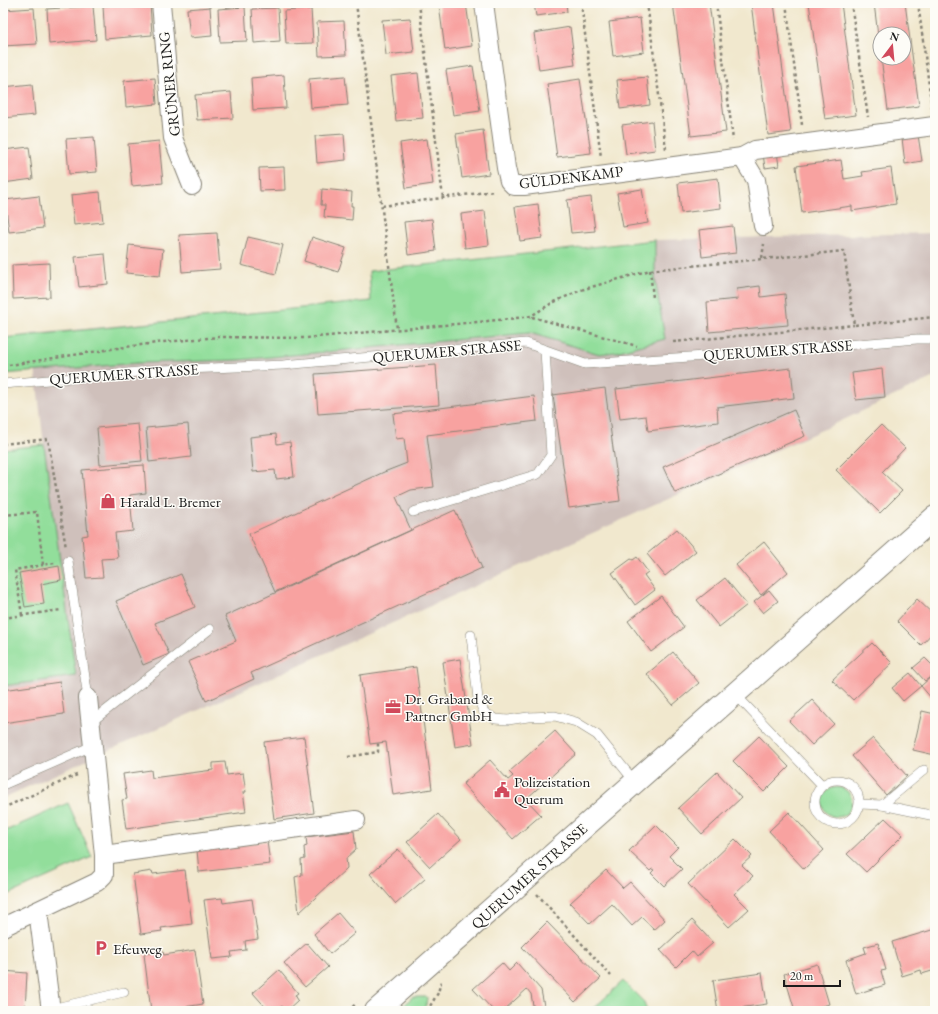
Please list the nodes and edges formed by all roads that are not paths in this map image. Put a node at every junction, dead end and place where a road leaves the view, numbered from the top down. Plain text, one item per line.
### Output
1 (161, 3) edge
2 (484, 3) edge
3 (934, 126) edge
4 (738, 157) junction
5 (192, 186) dead end
6 (763, 226) dead end
7 (935, 339) edge
8 (545, 350) junction
9 (3, 384) edge
10 (413, 512) dead end
11 (935, 517) edge
12 (68, 561) road end
13 (210, 629) dead end
14 (471, 635) dead end
15 (735, 694) junction
16 (88, 698) joint
17 (90, 722) junction
18 (92, 746) junction
19 (924, 770) dead end
20 (635, 782) junction
21 (3, 785) edge
22 (822, 785) junction
23 (860, 804) junction
24 (882, 805) junction
25 (935, 816) edge
26 (356, 820) dead end
27 (104, 855) junction
28 (38, 911) junction
29 (3, 927) edge
30 (124, 992) dead end
31 (51, 1010) edge
32 (376, 1011) edge

1 - 5 street, GRÜNER RING
2 - 4 street, GÜLDENKAMP
3 - 4 street, GÜLDENKAMP
4 - 6 street
7 - 8 lane, QUERUMER STRASSE
8 - 9 lane, QUERUMER STRASSE
8 - 10 lane
11 - 15 street, QUERUMER STRASSE
12 - 16 lane
13 - 17 lane
14 - 20 lane
15 - 20 street, QUERUMER STRASSE
15 - 22 lane
16 - 17 street
17 - 18 street
18 - 21 lane
18 - 27 street
19 - 24 lane
20 - 32 street, QUERUMER STRASSE
22 - 23 lane
22 - 23 lane
23 - 24 lane
24 - 25 lane
26 - 27 street
27 - 28 street
28 - 29 street
28 - 31 street
30 - 31 lane

